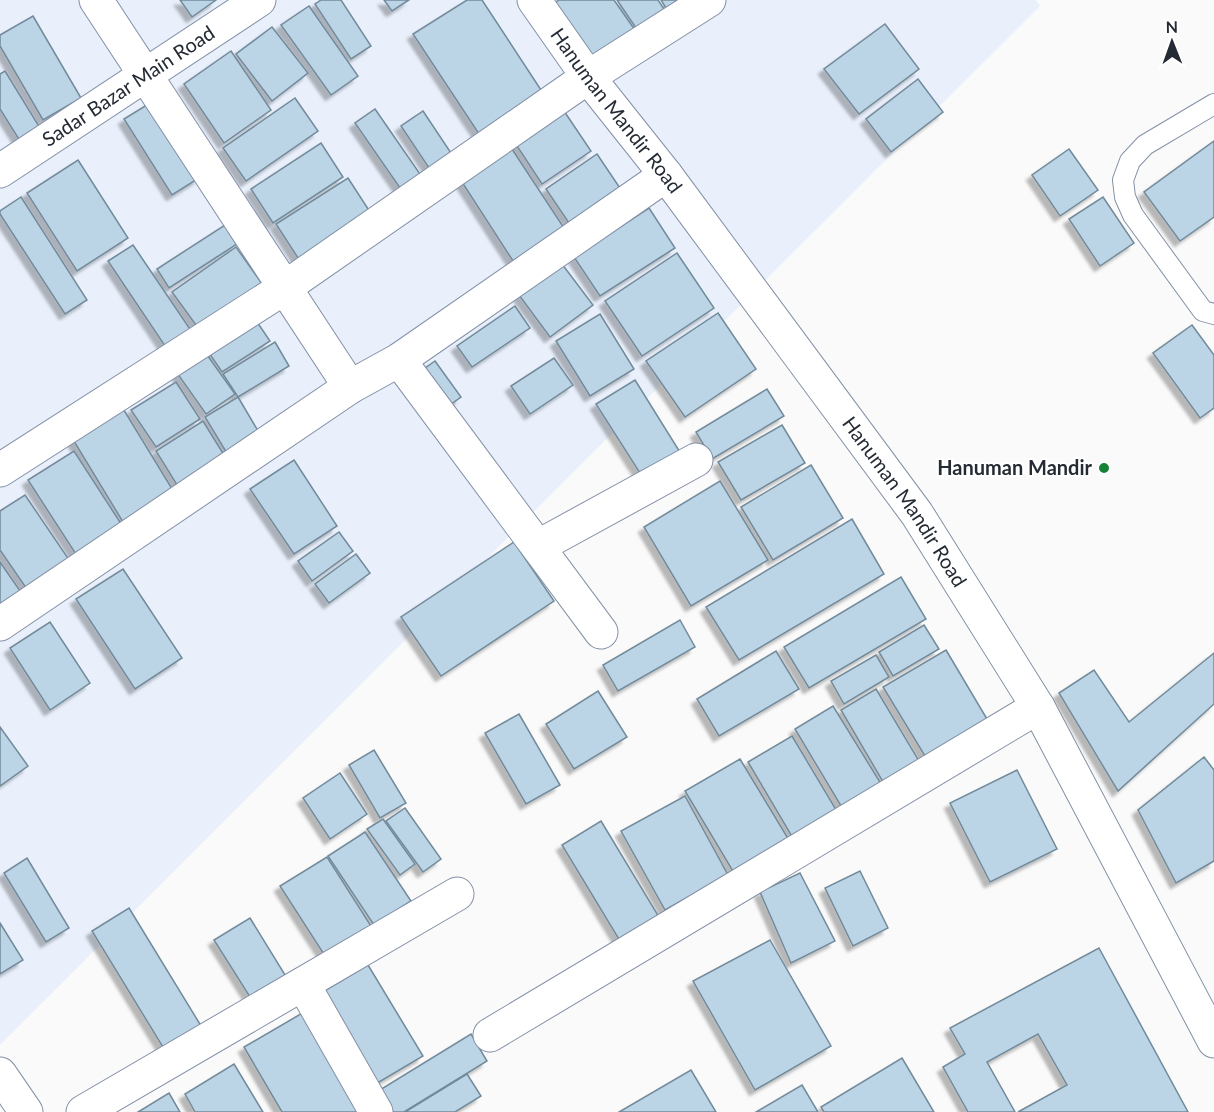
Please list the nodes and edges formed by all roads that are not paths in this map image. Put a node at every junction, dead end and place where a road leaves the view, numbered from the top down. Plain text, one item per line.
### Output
1 (96, 0) edge
2 (259, 0) edge
3 (534, 0) edge
4 (710, 0) edge
5 (145, 76) junction
6 (588, 77) junction
7 (1214, 104) edge
8 (0, 171) edge
9 (666, 175) junction
10 (284, 288) junction
11 (1214, 314) edge
12 (399, 360) junction
13 (350, 387) junction
14 (696, 460) dead end
15 (0, 470) edge
16 (539, 546) junction
17 (0, 624) edge
18 (601, 632) dead end
19 (1038, 707) junction
20 (457, 894) dead end
21 (303, 984) junction
22 (490, 1035) dead end
23 (1214, 1041) edge
24 (0, 1074) edge
25 (26, 1112) edge
26 (83, 1112) edge
27 (376, 1112) edge

1 - 5 street
2 - 5 street, Sadar Bazar Main Road
3 - 6 street, Hanuman Mandir Road
4 - 6 street
5 - 8 street, Sadar Bazar Main Road
5 - 10 street
6 - 9 street, Hanuman Mandir Road
6 - 10 street
7 - 11 lane
9 - 12 street
9 - 19 street, Hanuman Mandir Road
10 - 13 street
10 - 15 street
12 - 13 street
12 - 16 street
13 - 17 street
14 - 16 street
16 - 18 street
19 - 22 street
19 - 23 street, Hanuman Mandir Road
20 - 21 street
21 - 26 street
21 - 27 street
24 - 25 street

